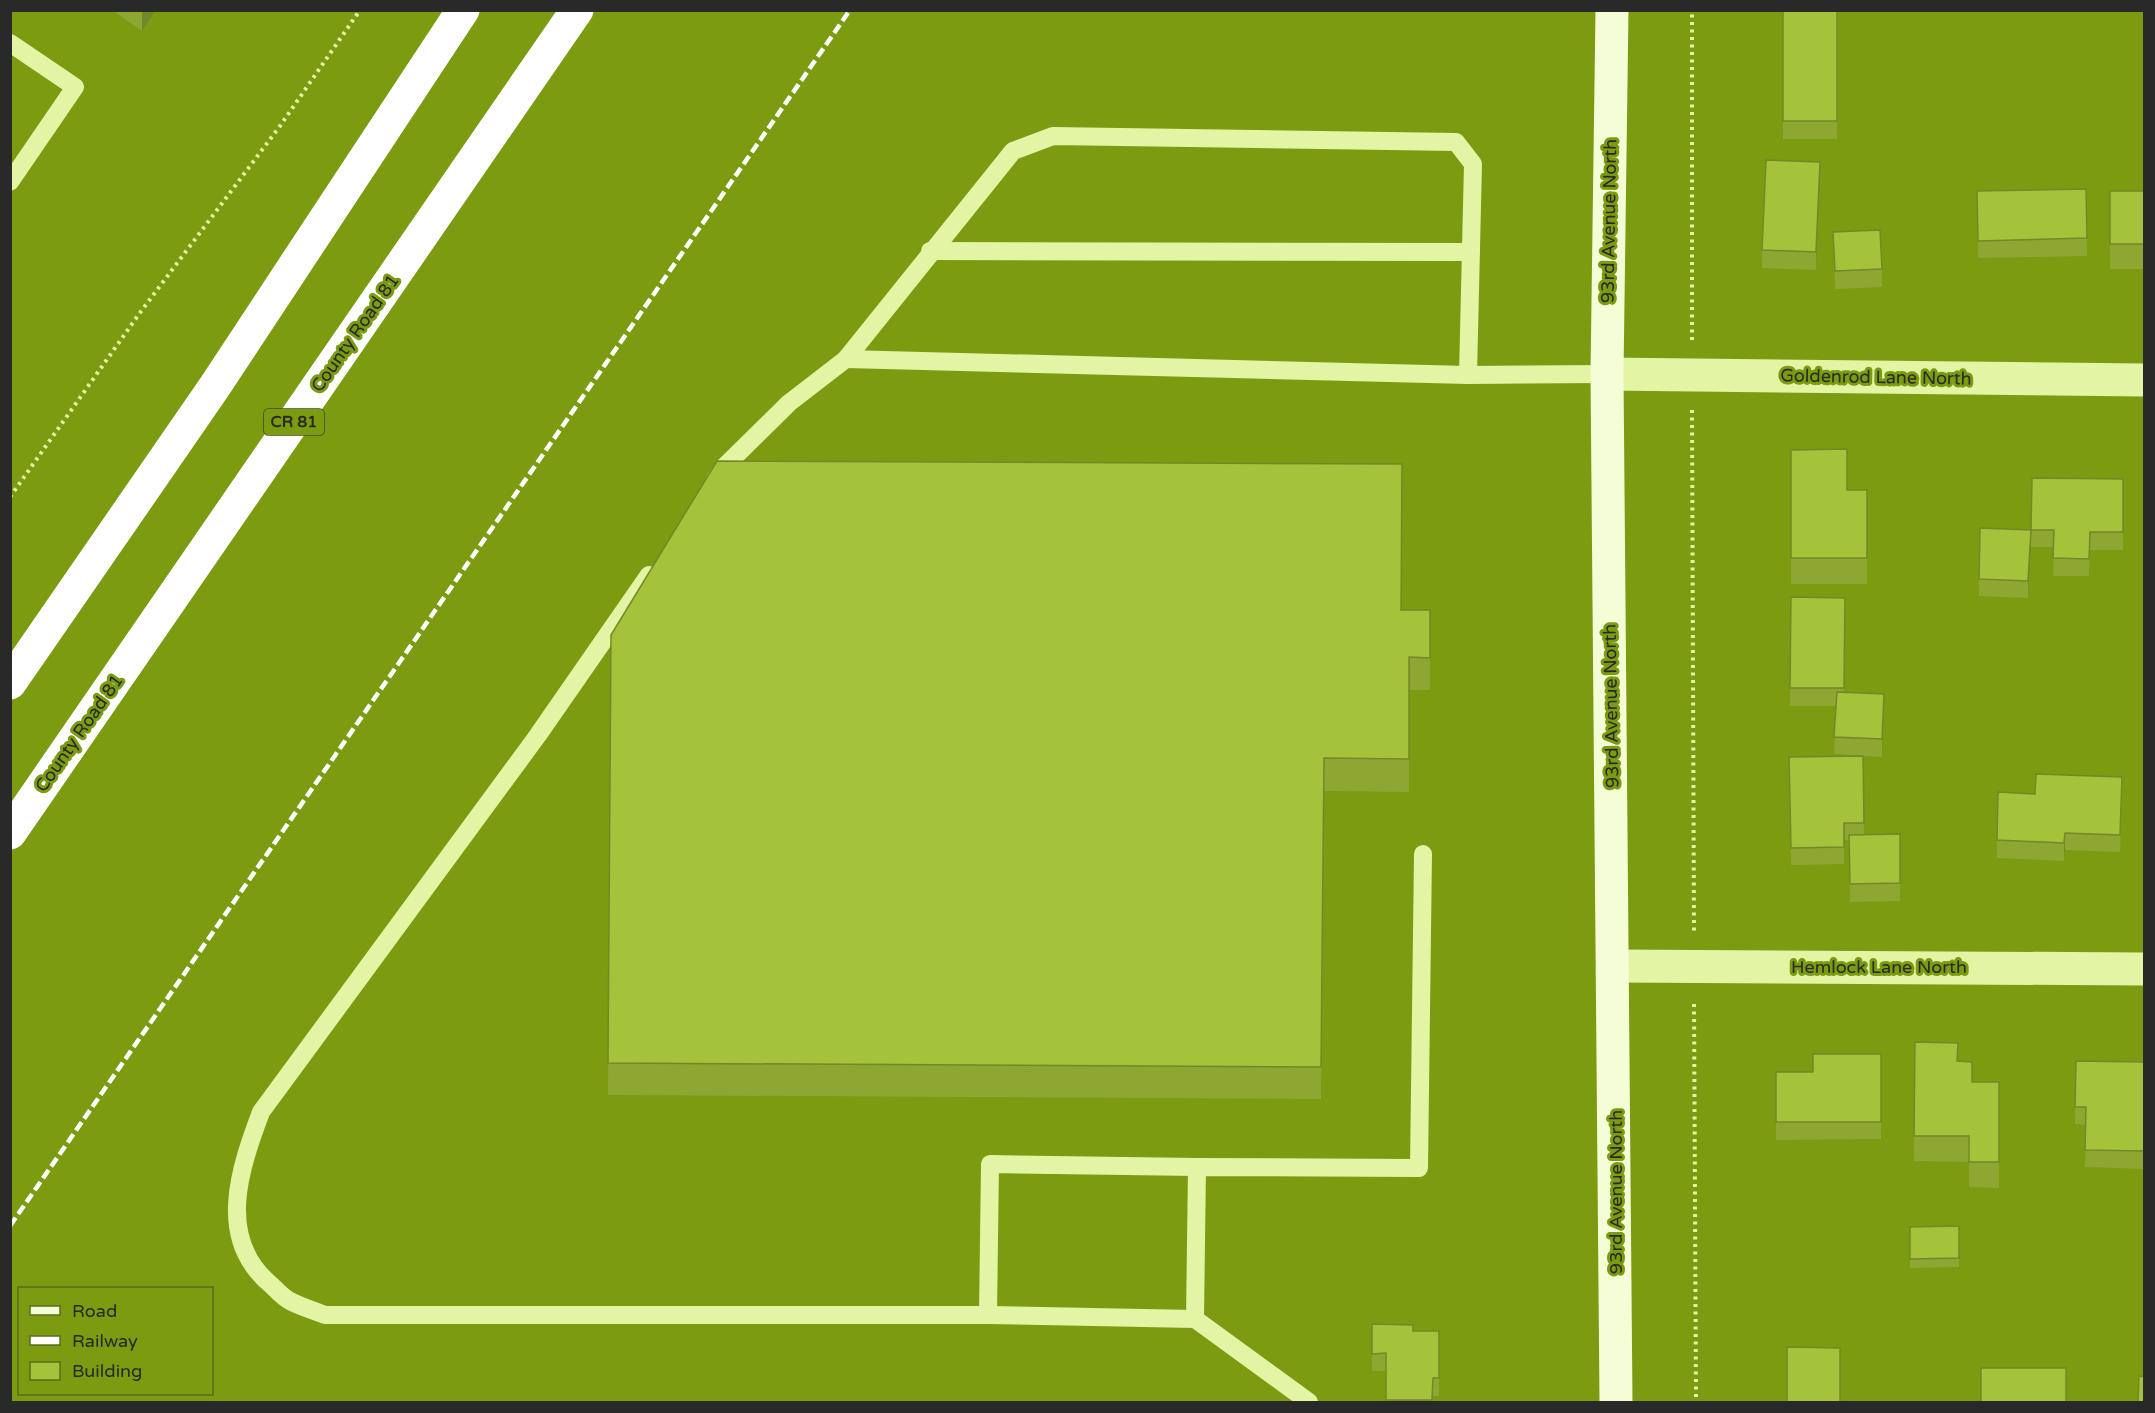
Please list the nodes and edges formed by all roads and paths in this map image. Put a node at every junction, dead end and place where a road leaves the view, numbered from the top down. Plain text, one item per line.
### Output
1 (360, 10) edge
2 (463, 10) edge
3 (578, 10) edge
4 (1612, 10) edge
5 (1692, 10) edge
6 (10, 43) edge
7 (10, 182) edge
8 (930, 251) junction
9 (1471, 252) junction
10 (846, 360) junction
11 (1607, 374) junction
12 (1468, 375) junction
13 (1692, 375) junction
14 (2145, 380) edge
15 (10, 497) edge
16 (703, 497) edge
17 (657, 563) edge
18 (10, 683) edge
19 (10, 833) edge
20 (1423, 854) dead end
21 (1614, 966) junction
22 (1694, 966) junction
23 (2145, 969) edge
24 (1197, 1167) junction
25 (988, 1315) junction
26 (1195, 1319) junction
27 (1309, 1402) edge
28 (1617, 1402) edge
29 (1696, 1402) edge

1 - 15 path
2 - 18 highway
3 - 19 highway, County Road 81 / CR 81
4 - 11 street, 93rd Avenue North
5 - 13 path
6 - 7 lane
8 - 9 lane
8 - 9 lane
8 - 10 lane
9 - 12 lane
10 - 12 lane
10 - 16 lane
11 - 12 lane
11 - 13 street, Goldenrod Lane North
11 - 21 street, 93rd Avenue North
13 - 14 street, Goldenrod Lane North
13 - 22 path
17 - 25 lane
20 - 24 lane
21 - 22 street, Hemlock Lane North
21 - 28 street, 93rd Avenue North
22 - 23 street, Hemlock Lane North
22 - 29 path
24 - 25 lane
24 - 26 lane
25 - 26 lane
26 - 27 lane

